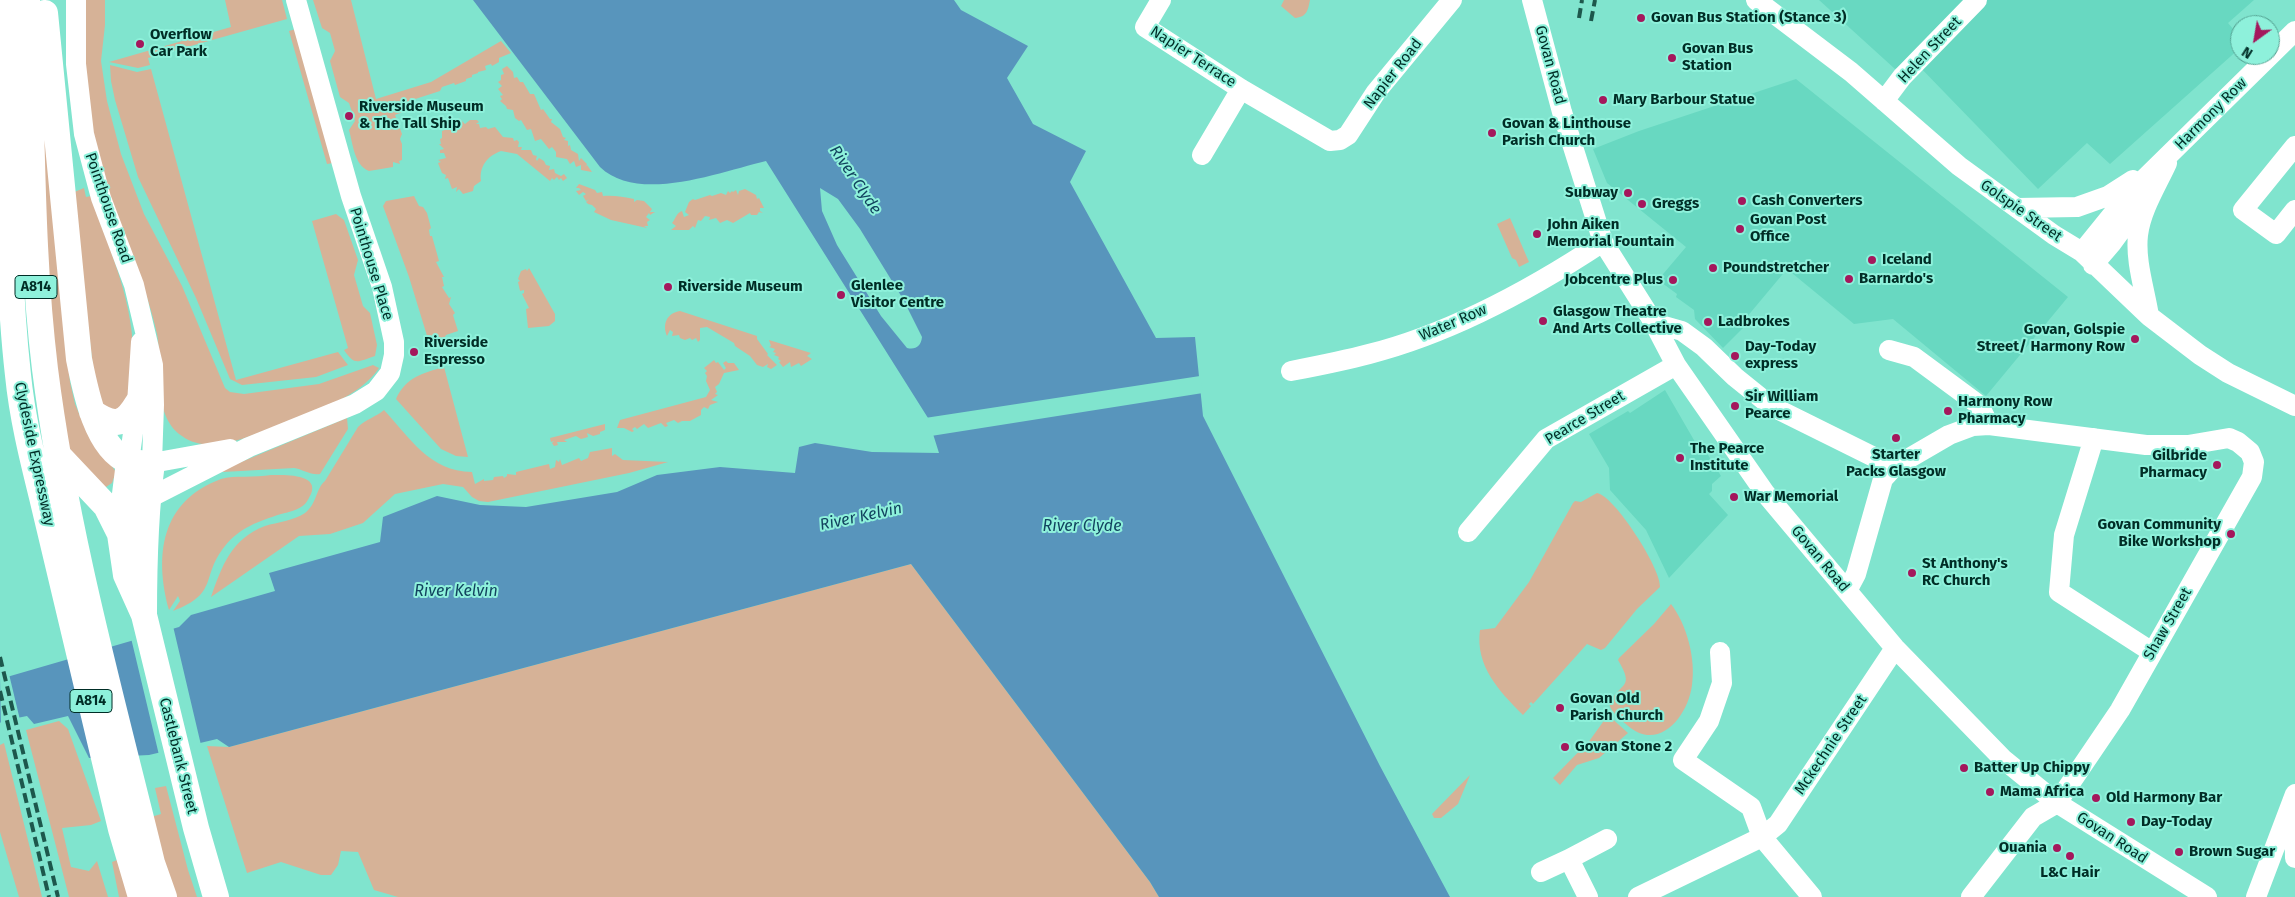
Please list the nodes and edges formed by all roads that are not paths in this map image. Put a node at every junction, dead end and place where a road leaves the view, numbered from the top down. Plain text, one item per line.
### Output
1 (6, 0) edge
2 (28, 0) edge
3 (44, 0) edge
4 (76, 0) edge
5 (296, 0) edge
6 (1161, 0) edge
7 (1452, 0) edge
8 (1532, 0) edge
9 (1756, 0) edge
10 (1977, 0) edge
11 (2295, 31) edge
12 (1241, 89) junction
13 (1884, 101) junction
14 (1330, 141) joint
15 (2295, 146) edge
16 (2170, 154) junction
17 (1202, 155) dead end
18 (2017, 208) junction
19 (2295, 210) edge
20 (1603, 242) junction
21 (2087, 258) junction
22 (2150, 316) junction
23 (1654, 323) junction
24 (143, 324) junction
25 (1889, 350) dead end
26 (1676, 365) junction
27 (0, 371) edge
28 (1290, 371) dead end
29 (137, 404) junction
30 (2295, 406) edge
31 (92, 412) junction
32 (1989, 425) junction
33 (2094, 438) junction
34 (249, 446) junction
35 (140, 462) junction
36 (1894, 468) junction
37 (114, 496) junction
38 (1468, 532) dead end
39 (70, 572) junction
40 (1847, 591) junction
41 (144, 614) junction
42 (1895, 648) junction
43 (1720, 652) dead end
44 (2152, 652) junction
45 (2294, 796) edge
46 (2057, 803) junction
47 (1762, 837) junction
48 (1607, 839) dead end
49 (2295, 858) edge
50 (1569, 859) junction
51 (1541, 872) dead end
52 (2180, 891) edge
53 (141, 897) edge
54 (164, 897) edge
55 (216, 897) edge
56 (1588, 897) edge
57 (1638, 897) edge
58 (1812, 897) edge
59 (1971, 897) edge
60 (2207, 897) edge
61 (2256, 897) edge

1 - 39 main road, Clydeside Expressway / A814
2 - 39 main road, Clydeside Expressway / A814
3 - 31 main road, A814
4 - 24 street, Pointhouse Road
5 - 34 street, Pointhouse Place
6 - 12 street, Napier Terrace
7 - 14 street, Napier Road
8 - 20 street, Govan Road
9 - 13 street, Golspie Street
10 - 13 street, Helen Street
11 - 16 street, Harmony Row
12 - 14 street, Napier Terrace
12 - 17 street, Napier Terrace
13 - 18 street, Golspie Street
15 - 19 street
16 - 18 street, Harmony Row
16 - 21 street, Harmony Row
16 - 22 street, Harmony Row
18 - 21 street, Golspie Street
20 - 23 street, Govan Road
20 - 28 street, Water Row
21 - 22 street, Golspie Street
22 - 30 street, Golspie Street
23 - 26 street, Govan Road
23 - 36 street
24 - 29 street, Pointhouse Road
24 - 35 street, Pointhouse Road
25 - 32 street
26 - 38 street, Pearce Street
26 - 40 street, Govan Road
27 - 37 main road, Castlebank Street
29 - 31 main road
29 - 35 street, Pointhouse Road
31 - 35 main road, A814
32 - 33 street
32 - 36 street
33 - 44 street
33 - 44 street, Shaw Street
34 - 35 street, Pointhouse Place
34 - 37 street, Pointhouse Place
35 - 37 main road, Castlebank Street
36 - 40 street
37 - 41 main road, Castlebank Street
37 - 41 main road, Castlebank Street
39 - 53 main road, Clydeside Expressway / A814
39 - 54 main road, Clydeside Expressway / A814
40 - 42 street, Govan Road
41 - 55 main road, Castlebank Street
42 - 46 street, Govan Road
42 - 47 street, Mckechnie Street
43 - 47 street
44 - 46 street, Shaw Street
45 - 49 street
45 - 61 street
46 - 52 street, Govan Road
46 - 59 street
47 - 57 street, Mckechnie Street
47 - 58 street
48 - 50 street
50 - 51 street
50 - 56 street
52 - 60 street, Govan Road

